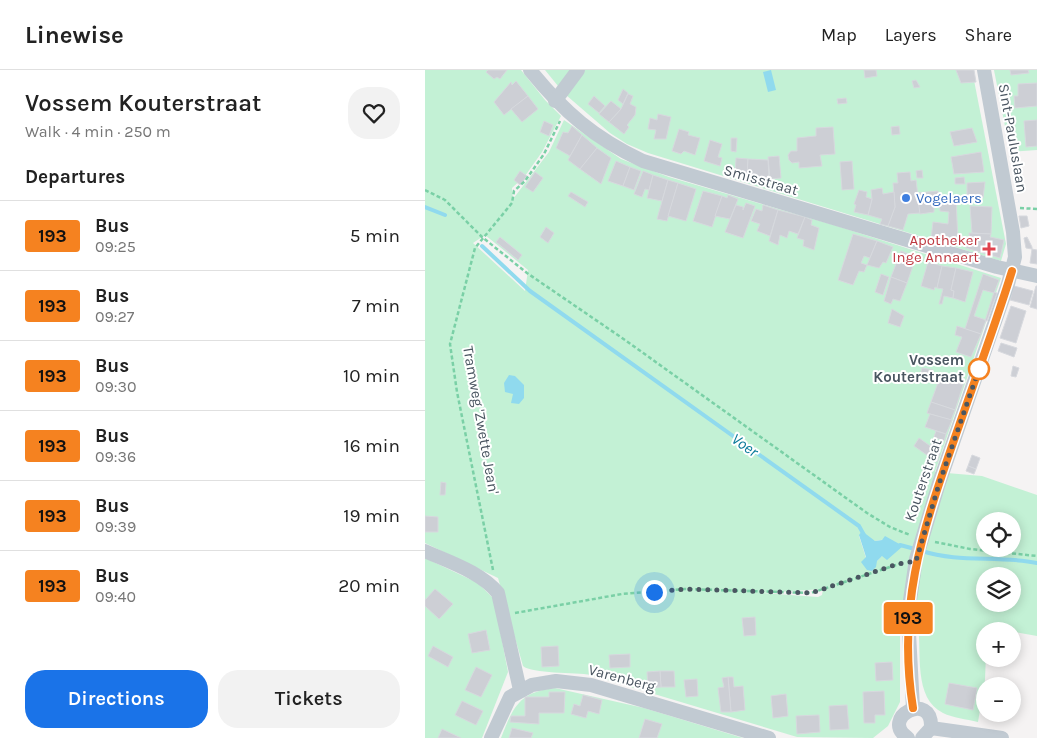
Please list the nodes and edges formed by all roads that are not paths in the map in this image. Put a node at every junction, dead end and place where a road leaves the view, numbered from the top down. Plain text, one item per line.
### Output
1 (530, 70) edge
2 (578, 70) edge
3 (984, 70) edge
4 (555, 101) junction
5 (1012, 271) junction
6 (1037, 276) edge
7 (425, 551) edge
8 (520, 690) junction
9 (913, 708) junction
10 (927, 733) edge
11 (901, 736) edge
12 (491, 738) edge
13 (769, 738) edge
14 (1001, 738) edge

1 - 4 street, Smisstraat
2 - 4 street
3 - 5 street, Sint-Pauluslaan
4 - 5 street, Smisstraat
5 - 6 street, Smisstraat
5 - 9 street, Kouterstraat
7 - 8 street
8 - 12 street
8 - 13 street, Varenberg
9 - 10 street
9 - 11 street
10 - 14 street

